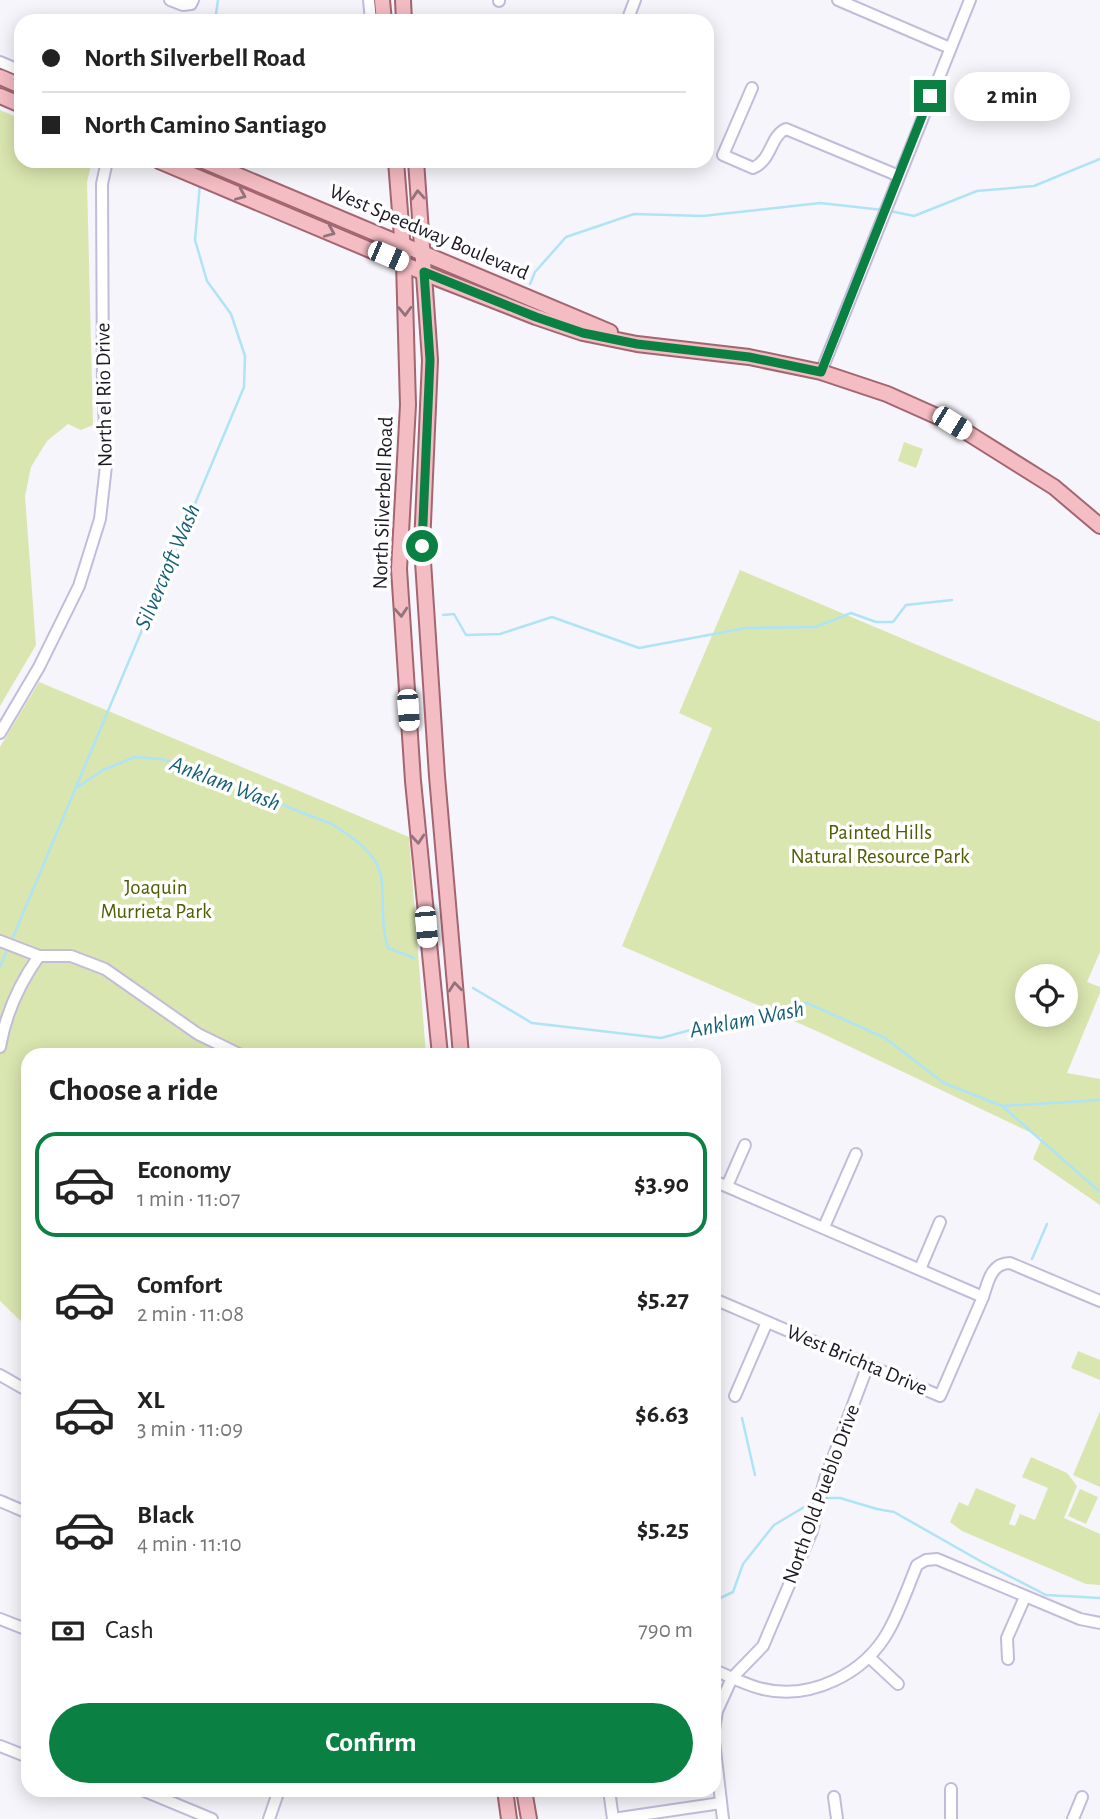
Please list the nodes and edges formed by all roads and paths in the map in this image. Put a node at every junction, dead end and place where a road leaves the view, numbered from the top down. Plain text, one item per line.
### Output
1 (170, 0) edge
2 (838, 0) edge
3 (970, 0) edge
4 (192, 2) edge
5 (950, 48) junction
6 (752, 88) dead end
7 (105, 168) edge
8 (175, 168) edge
9 (220, 168) edge
10 (397, 168) edge
11 (417, 168) edge
12 (899, 176) junction
13 (273, 190) junction
14 (267, 206) junction
15 (402, 243) junction
16 (423, 252) junction
17 (404, 263) junction
18 (424, 272) junction
19 (637, 344) junction
20 (821, 372) junction
21 (1100, 526) edge
22 (0, 733) edge
23 (0, 942) edge
24 (39, 956) junction
25 (0, 1047) edge
26 (227, 1048) edge
27 (439, 1048) edge
28 (460, 1048) edge
29 (745, 1145) dead end
30 (856, 1154) dead end
31 (721, 1184) edge
32 (727, 1186) junction
33 (940, 1222) dead end
34 (824, 1227) junction
35 (920, 1269) junction
36 (983, 1297) junction
37 (1100, 1301) edge
38 (721, 1302) edge
39 (767, 1322) junction
40 (869, 1365) junction
41 (0, 1375) edge
42 (21, 1387) edge
43 (735, 1396) dead end
44 (0, 1501) edge
45 (21, 1510) edge
46 (1025, 1597) junction
47 (0, 1619) edge
48 (1100, 1623) edge
49 (21, 1627) edge
50 (869, 1657) junction
51 (1008, 1658) dead end
52 (721, 1673) edge
53 (732, 1678) junction
54 (898, 1684) dead end
55 (721, 1702) edge
56 (0, 1746) edge
57 (21, 1754) edge
58 (951, 1789) dead end
59 (159, 1797) edge
60 (277, 1797) edge
61 (506, 1797) edge
62 (525, 1797) edge
63 (611, 1797) edge
64 (720, 1797) edge
65 (834, 1797) dead end
66 (1082, 1797) dead end
67 (721, 1803) junction
68 (212, 1819) edge
69 (270, 1819) edge
70 (509, 1819) edge
71 (529, 1819) edge
72 (613, 1819) edge
73 (723, 1819) edge
74 (837, 1819) edge
75 (951, 1819) edge
76 (1073, 1819) edge

1 - 4 street
2 - 5 street
3 - 5 street
5 - 12 street
6 - 12 street
7 - 22 street, North el Rio Drive
8 -> 14 main road, West Speedway Boulevard
9 - 13 main road, West Speedway Boulevard
10 - 15 main road, North Silverbell Road
16 -> 11 main road, North Silverbell Road
12 - 20 street
13 - 14 main road
13 - 15 main road, West Speedway Boulevard
14 -> 17 main road, West Speedway Boulevard
15 - 16 main road, West Speedway Boulevard
15 - 17 main road, North Silverbell Road
16 - 18 main road, North Silverbell Road
16 - 19 main road, West Speedway Boulevard
17 - 18 main road, West Speedway Boulevard
17 -> 27 main road, North Silverbell Road
18 - 19 main road, West Speedway Boulevard
28 -> 18 main road, North Silverbell Road
19 - 20 main road, West Speedway Boulevard
20 - 21 main road, West Speedway Boulevard
23 - 24 street
24 - 25 street
24 - 26 street
29 - 32 street
30 - 34 street
31 - 32 street
32 - 34 street
33 - 35 street
34 - 35 street
35 - 36 street
36 - 37 street
36 - 40 street, West Brichta Drive
38 - 39 street, West Brichta Drive
39 - 40 street, West Brichta Drive
39 - 43 street
40 - 53 street, North Old Pueblo Drive
41 - 42 street
44 - 45 street
46 - 48 street
46 - 50 street
46 - 51 street
47 - 49 street
50 - 53 street
50 - 54 street
52 - 53 street
53 - 55 street, North Old Pueblo Drive
56 - 57 street
58 - 75 street
59 - 68 street
60 - 69 street
61 - 70 main road
62 - 71 main road
63 - 72 street
64 - 67 street
65 - 74 street
66 - 76 street
67 - 72 street
67 - 73 street

